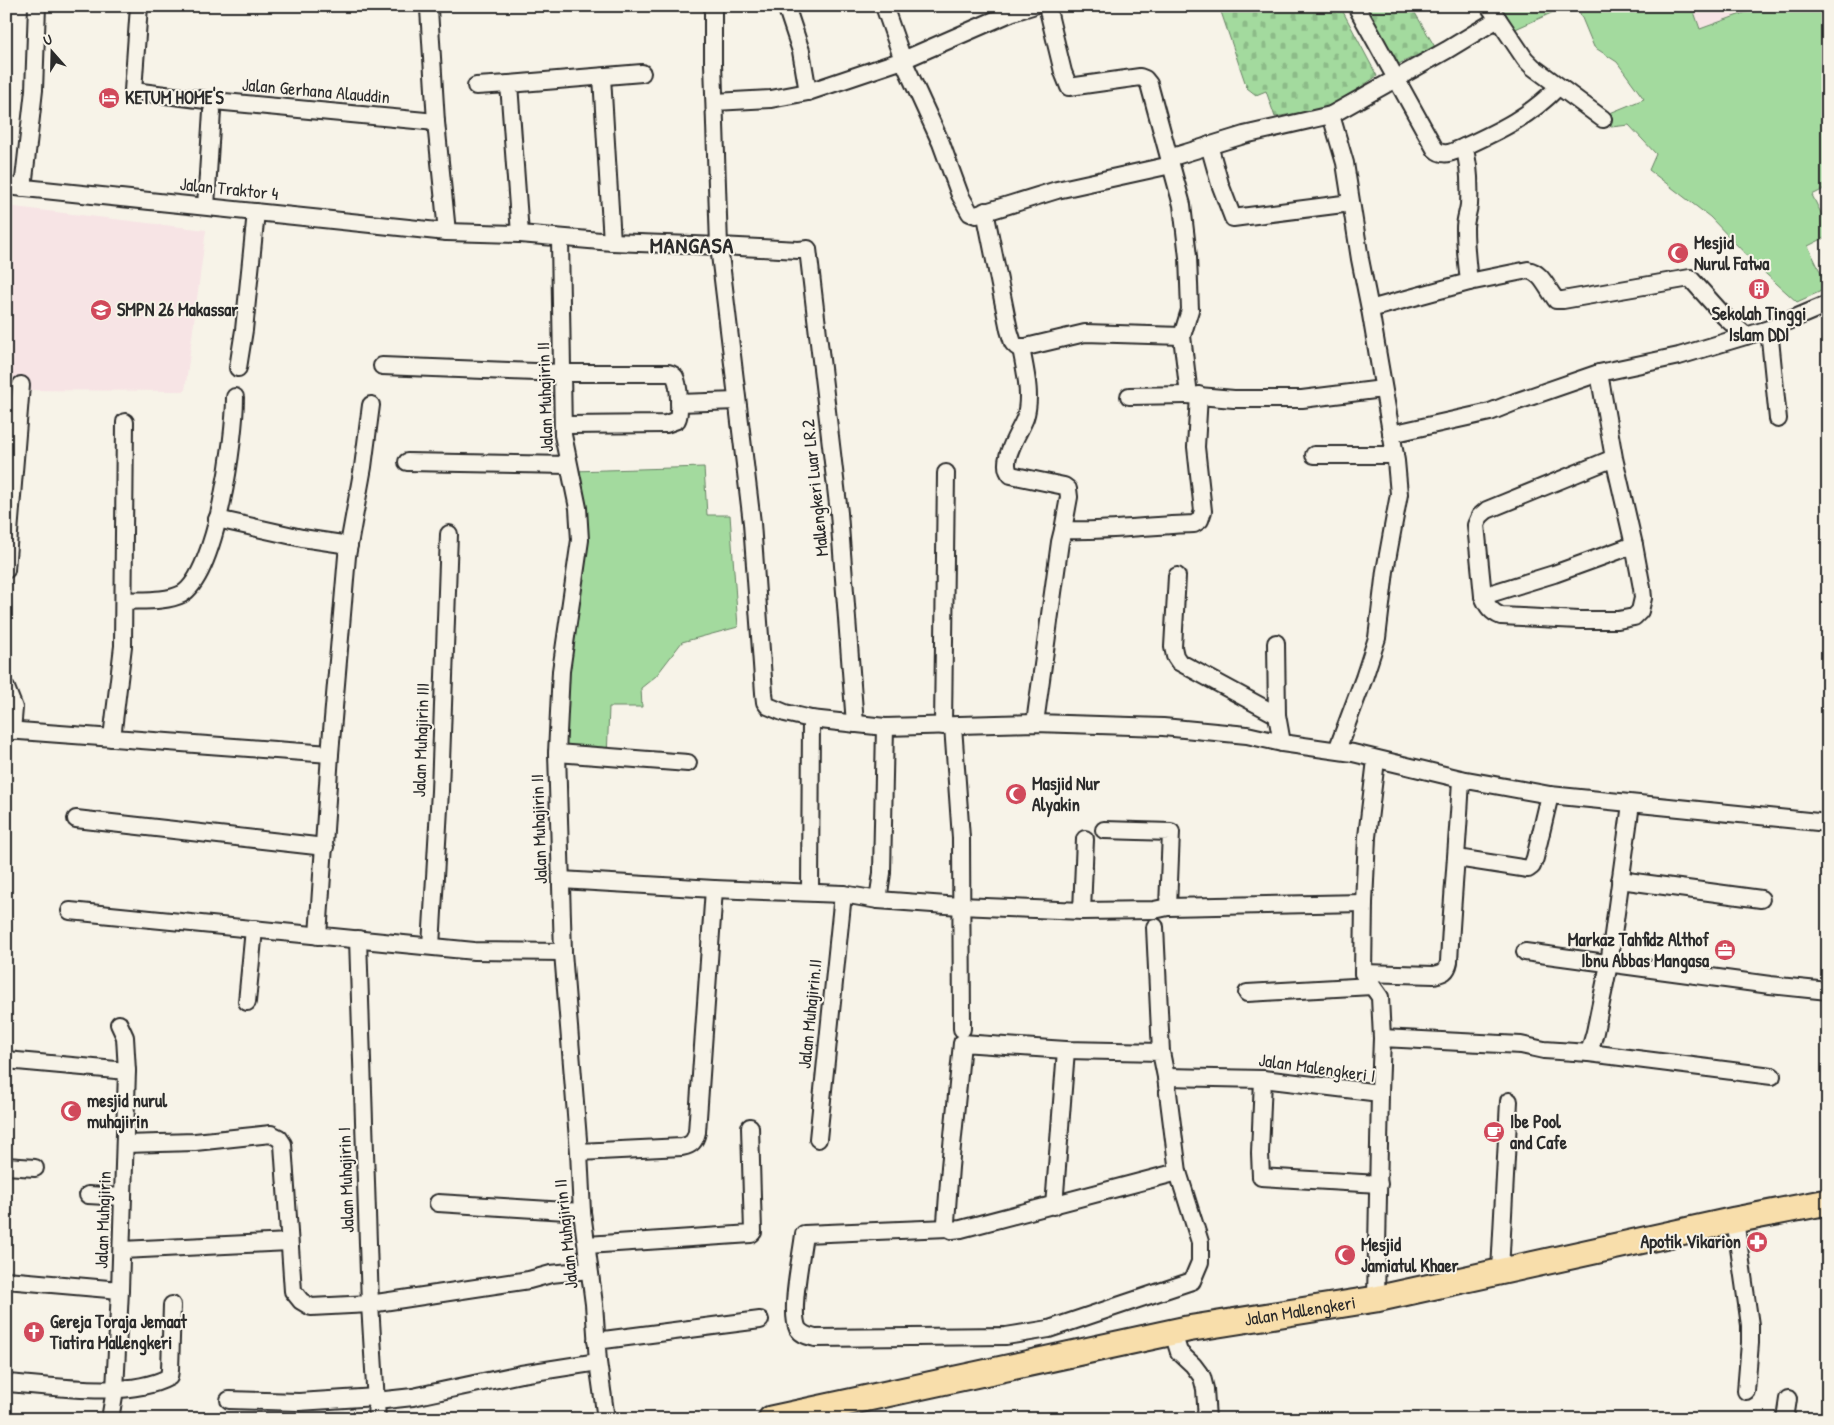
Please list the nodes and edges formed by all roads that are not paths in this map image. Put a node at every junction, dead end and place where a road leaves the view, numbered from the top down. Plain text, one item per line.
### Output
1 (37, 6) edge
2 (139, 6) edge
3 (713, 6) edge
4 (786, 6) edge
5 (884, 6) edge
6 (1032, 6) edge
7 (1047, 6) edge
8 (1356, 6) edge
9 (429, 7) edge
10 (1012, 9) edge
11 (1493, 12) edge
12 (903, 60) junction
13 (642, 73) dead end
14 (602, 77) junction
15 (1396, 77) junction
16 (509, 84) junction
17 (476, 86) dead end
18 (1558, 87) junction
19 (808, 92) junction
20 (715, 102) junction
21 (212, 111) dead end
22 (1331, 114) junction
23 (1603, 119) dead end
24 (436, 122) junction
25 (1209, 145) junction
26 (1464, 147) junction
27 (1170, 161) junction
28 (6, 186) edge
29 (23, 188) junction
30 (1351, 203) junction
31 (206, 206) junction
32 (985, 211) junction
33 (256, 212) junction
34 (447, 232) junction
35 (520, 234) junction
36 (560, 238) junction
37 (612, 242) junction
38 (719, 246) junction
39 (808, 249) joint
40 (1469, 282) junction
41 (1828, 304) edge
42 (1370, 310) junction
43 (1769, 329) junction
44 (1182, 336) junction
45 (1746, 336) junction
46 (1021, 348) junction
47 (382, 366) dead end
48 (238, 368) dead end
49 (565, 373) junction
50 (1599, 373) junction
51 (21, 385) dead end
52 (1383, 389) junction
53 (1193, 395) junction
54 (1129, 396) dead end
55 (235, 397) dead end
56 (737, 401) junction
57 (678, 403) junction
58 (371, 405) dead end
59 (1778, 419) dead end
60 (125, 422) dead end
61 (567, 425) dead end
62 (1391, 434) junction
63 (11, 444) edge
64 (1395, 454) junction
65 (1314, 455) dead end
66 (1614, 458) junction
67 (407, 462) dead end
68 (568, 465) junction
69 (946, 473) dead end
70 (217, 519) junction
71 (1063, 530) junction
72 (449, 534) dead end
73 (8, 538) edge
74 (349, 546) junction
75 (1634, 546) junction
76 (6, 570) edge
77 (1177, 576) dead end
78 (1482, 596) junction
79 (124, 600) junction
80 (1276, 643) dead end
81 (6, 688) edge
82 (1277, 715) junction
83 (811, 719) junction
84 (1036, 723) junction
85 (855, 724) junction
86 (948, 726) junction
87 (885, 727) junction
88 (9, 730) edge
89 (112, 738) junction
90 (1282, 743) junction
91 (1336, 750) junction
92 (557, 753) junction
93 (330, 754) junction
94 (1376, 760) junction
95 (688, 763) dead end
96 (1461, 779) junction
97 (1550, 795) junction
98 (1631, 804) junction
99 (76, 819) dead end
100 (1828, 823) edge
101 (1104, 830) dead end
102 (1085, 839) dead end
103 (325, 847) junction
104 (1457, 858) junction
105 (561, 880) junction
106 (1620, 880) junction
107 (714, 889) junction
108 (810, 892) junction
109 (842, 894) junction
110 (1761, 899) dead end
111 (878, 900) junction
112 (1364, 904) junction
113 (960, 906) junction
114 (1168, 907) junction
115 (70, 911) dead end
116 (1082, 911) junction
117 (1155, 927) dead end
118 (254, 929) junction
119 (318, 936) junction
120 (358, 940) junction
121 (431, 946) junction
122 (564, 952) junction
123 (1525, 952) dead end
124 (1609, 964) junction
125 (1368, 979) junction
126 (1828, 991) edge
127 (1248, 993) dead end
128 (247, 1002) dead end
129 (119, 1024) dead end
130 (962, 1029) dead end
131 (1382, 1038) junction
132 (1066, 1050) junction
133 (1161, 1052) junction
134 (1589, 1053) junction
135 (6, 1060) edge
136 (127, 1072) junction
137 (1772, 1076) dead end
138 (1166, 1077) junction
139 (1263, 1079) junction
140 (1380, 1093) junction
141 (1509, 1101) dead end
142 (750, 1127) dead end
143 (818, 1139) dead end
144 (125, 1144) junction
145 (579, 1152) junction
146 (6, 1166) edge
147 (36, 1168) dead end
148 (1178, 1172) junction
149 (1378, 1184) junction
150 (88, 1195) dead end
151 (123, 1197) junction
152 (1828, 1202) edge
153 (438, 1203) dead end
154 (1054, 1206) junction
155 (582, 1212) junction
156 (1734, 1220) junction
157 (948, 1228) junction
158 (290, 1242) junction
159 (586, 1246) junction
160 (122, 1250) junction
161 (589, 1270) junction
162 (1500, 1271) junction
163 (6, 1280) edge
164 (120, 1290) junction
165 (1376, 1299) junction
166 (370, 1304) junction
167 (172, 1305) dead end
168 (760, 1320) dead end
169 (1038, 1331) junction
170 (1173, 1333) junction
171 (596, 1340) junction
172 (1045, 1360) junction
173 (598, 1362) junction
174 (6, 1382) edge
175 (115, 1390) junction
176 (1746, 1391) dead end
177 (376, 1399) junction
178 (1788, 1399) dead end
179 (229, 1400) dead end
180 (110, 1419) edge
181 (377, 1419) edge
182 (606, 1419) edge
183 (771, 1419) edge
184 (1207, 1419) edge
185 (1784, 1419) edge

1 - 29 street
2 - 24 street, Jalan Gerhana Alauddin
3 - 20 street
4 - 19 street
5 - 12 street
6 - 10 street
7 - 27 street
8 - 15 street
9 - 24 street
10 - 12 street
11 - 15 street
11 - 18 street
12 - 19 street
12 - 32 street
13 - 14 street
14 - 16 street
14 - 37 street
15 - 22 street
15 - 26 street
16 - 17 street
16 - 35 street
18 - 23 street
18 - 26 street
19 - 20 street
20 - 38 street
21 - 31 street
22 - 25 street
22 - 30 street
24 - 34 street
25 - 27 street
25 - 30 street
26 - 40 street
27 - 32 street
27 - 44 street
28 - 29 street, Jalan Traktor 4
29 - 31 street, Jalan Traktor 4
30 - 42 street
31 - 33 street, Jalan Traktor 4
32 - 46 street
33 - 34 street, Jalan Traktor 4
33 - 48 street
34 - 35 street, Jalan Traktor 4
35 - 36 street, Jalan Traktor 4
36 - 37 street, Jalan Traktor 4
36 - 49 street, Jalan Muhajirin II
37 - 38 street, Jalan Traktor 4
38 - 39 street, Jalan Traktor 4
38 - 56 street
39 - 85 street, Mallengkeri Luar LR.2
40 - 42 street
40 - 45 street
41 - 43 street
42 - 52 street
43 - 45 street
43 - 59 street
44 - 46 street
44 - 53 street
45 - 50 street
46 - 71 street
47 - 49 street
49 - 57 street
49 - 68 street, Jalan Muhajirin II
50 - 62 street
50 - 66 street
51 - 63 street
52 - 53 street
52 - 62 street
53 - 54 street
53 - 71 street
55 - 70 street
56 - 57 street
56 - 83 street
57 - 61 street
58 - 74 street
60 - 79 street
62 - 64 street
63 - 73 street
64 - 65 street
64 - 91 street
66 - 75 street
66 - 78 street
67 - 68 street
68 - 92 street, Jalan Muhajirin II
69 - 86 street
70 - 74 street
70 - 79 street
71 - 84 street
72 - 121 street, Jalan Muhajirin III
73 - 76 street
74 - 93 street
75 - 78 street
75 - 78 street
77 - 82 street
79 - 89 street
80 - 82 street
81 - 88 street
82 - 90 street
83 - 85 street
83 - 108 street
84 - 86 street
84 - 90 street
85 - 87 street
86 - 87 street
86 - 113 street
87 - 111 street
88 - 89 street
89 - 93 street
90 - 91 street
91 - 94 street
92 - 95 street
92 - 105 street, Jalan Muhajirin II
93 - 103 street
94 - 96 street
94 - 112 street
96 - 97 street
96 - 104 street
97 - 98 street
97 - 104 street
98 - 100 street
98 - 106 street
99 - 103 street
101 - 114 street
102 - 116 street
103 - 119 street
104 - 125 street
105 - 107 street
105 - 122 street, Jalan Muhajirin II
106 - 110 street
106 - 124 street
107 - 108 street
107 - 145 street
108 - 109 street
109 - 111 street
109 - 143 street, Jalan Muhajirin.II
111 - 113 street
112 - 114 street
112 - 125 street
113 - 116 street
113 - 130 street
114 - 116 street
115 - 118 street
117 - 133 street
118 - 119 street
118 - 128 street
119 - 120 street
120 - 121 street
120 - 166 street, Jalan Muhajirin I
121 - 122 street
122 - 145 street, Jalan Muhajirin II
123 - 124 street
124 - 126 street
124 - 134 street
125 - 127 street
125 - 131 street
129 - 136 street, Jalan Muhajirin
131 - 134 street
131 - 140 street
132 - 133 street
132 - 154 street
132 - 157 street
133 - 138 street
134 - 137 street
135 - 136 street
136 - 144 street, Jalan Muhajirin
138 - 139 street, Jalan Malengkeri I
138 - 148 street
139 - 140 street, Jalan Malengkeri I
139 - 149 street
140 - 149 street, Jalan Malengkeri I
141 - 162 street
142 - 159 street
144 - 151 street, Jalan Muhajirin
144 - 158 street
145 - 155 street, Jalan Muhajirin II
146 - 147 street
148 - 154 street
148 - 169 street
149 - 165 street, Jalan Malengkeri I
150 - 151 street
151 - 160 street, Jalan Muhajirin
152 - 156 main road, Jalan Mallengkeri
153 - 155 street
154 - 157 street
155 - 159 street, Jalan Muhajirin II
156 - 162 main road, Jalan Mallengkeri
156 - 176 street
157 - 169 street
158 - 160 street
158 - 166 street
159 - 161 street, Jalan Muhajirin II
160 - 164 street, Jalan Muhajirin
161 - 166 street
161 - 171 street, Jalan Muhajirin II
162 - 165 main road, Jalan Mallengkeri
163 - 164 street
164 - 175 street, Jalan Muhajirin
165 - 170 main road, Jalan Mallengkeri
166 - 177 street, Jalan Muhajirin I
167 - 175 street
168 - 171 street
169 - 172 street
170 - 172 main road, Jalan Mallengkeri
170 - 184 street
171 - 173 street, Jalan Muhajirin II
172 - 183 main road, Jalan Mallengkeri
173 - 177 street
173 - 182 street, Jalan Muhajirin II
174 - 175 street
175 - 180 street, Jalan Muhajirin
177 - 179 street
177 - 181 street, Jalan Muhajirin I
178 - 185 street

